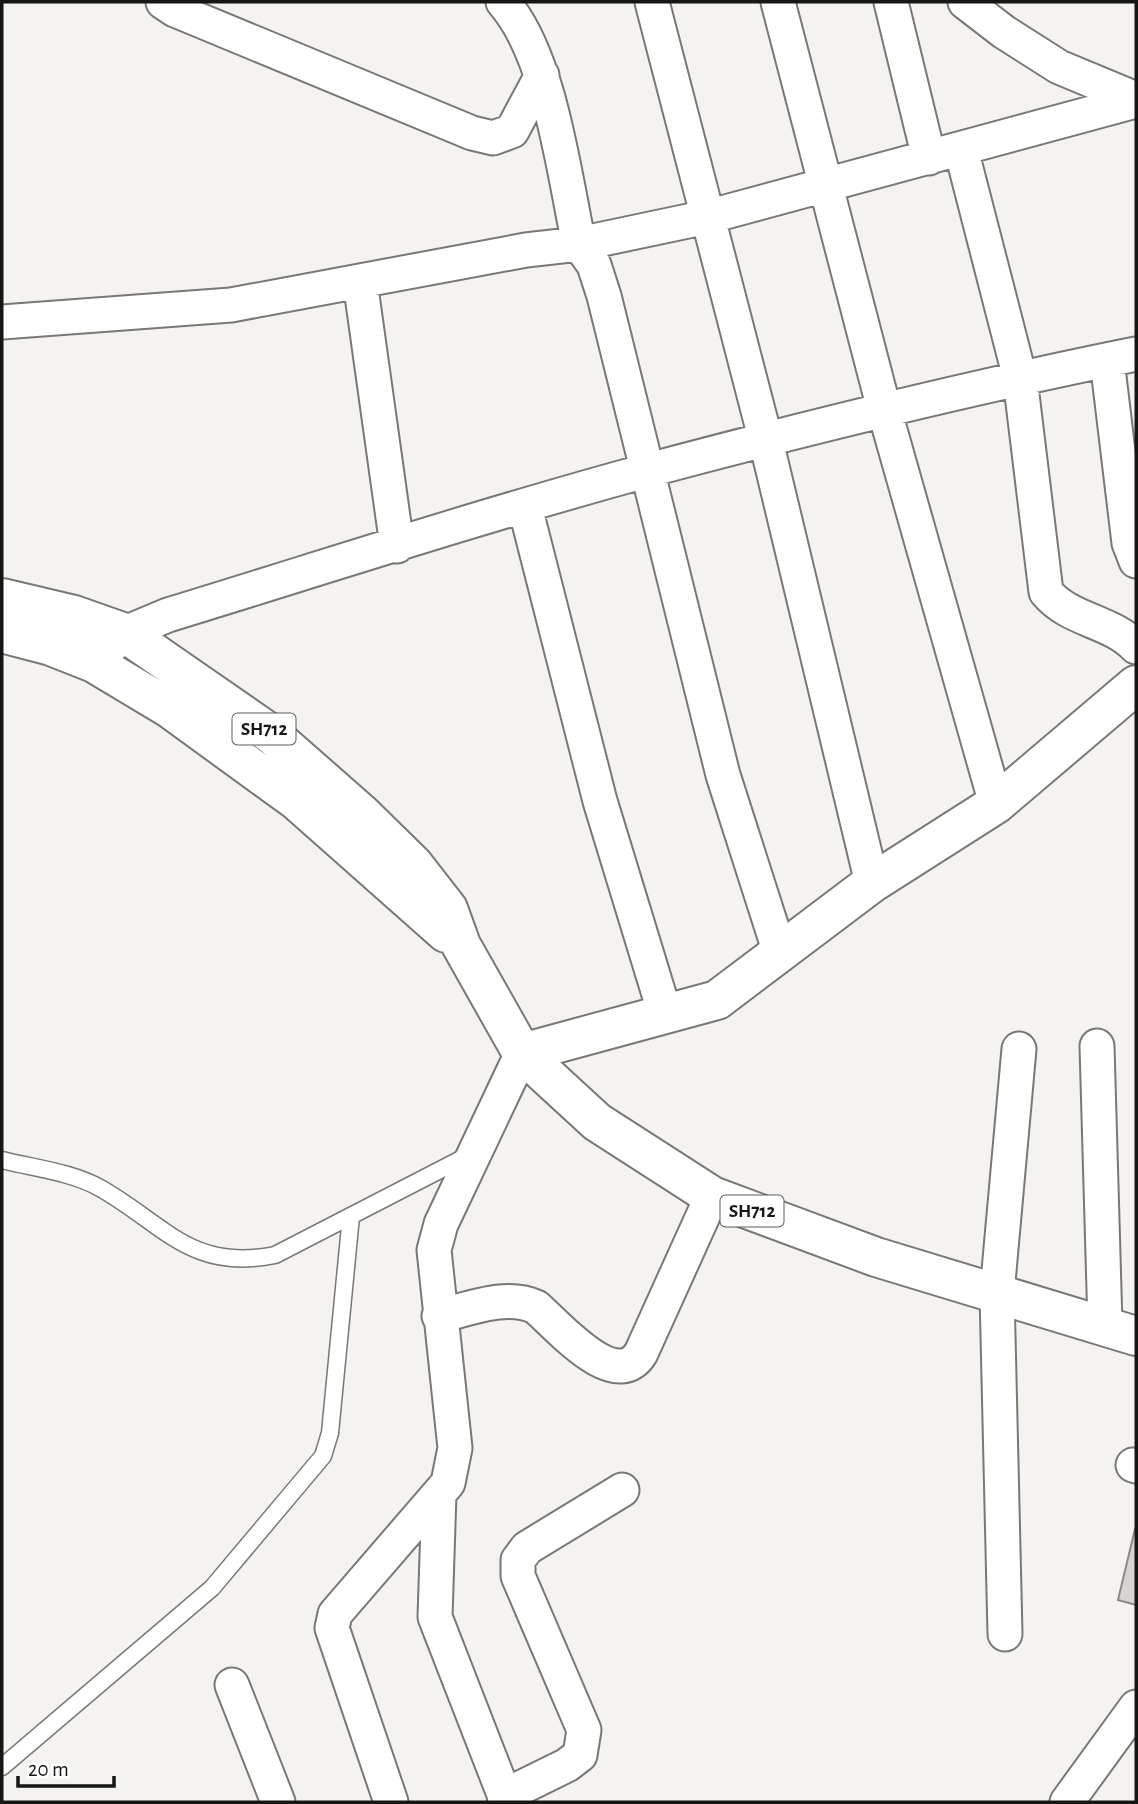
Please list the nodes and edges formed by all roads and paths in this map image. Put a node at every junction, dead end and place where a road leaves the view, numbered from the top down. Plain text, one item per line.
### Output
1 (163, 2) edge
2 (503, 2) edge
3 (652, 2) edge
4 (778, 2) edge
5 (891, 2) edge
6 (966, 2) edge
7 (542, 75) junction
8 (1136, 100) edge
9 (961, 149) junction
10 (929, 158) junction
11 (827, 185) junction
12 (707, 217) junction
13 (579, 244) junction
14 (360, 281) junction
15 (2, 322) edge
16 (1122, 357) edge
17 (1020, 378) junction
18 (884, 410) junction
19 (766, 441) junction
20 (648, 470) junction
21 (525, 507) junction
22 (397, 545) junction
23 (1136, 561) edge
24 (2, 598) edge
25 (2, 634) edge
26 (125, 634) junction
27 (1136, 648) edge
28 (94, 663) junction
29 (1136, 685) edge
30 (996, 804) junction
31 (872, 883) junction
32 (461, 945) junction
33 (780, 953) junction
34 (664, 1014) junction
35 (1097, 1046) dead end
36 (1019, 1049) dead end
37 (522, 1053) junction
38 (475, 1152) junction
39 (2, 1160) edge
40 (712, 1196) junction
41 (351, 1216) junction
42 (997, 1293) junction
43 (439, 1316) junction
44 (1120, 1330) edge
45 (622, 1490) dead end
46 (439, 1494) junction
47 (1004, 1634) dead end
48 (232, 1685) dead end
49 (1136, 1707) edge
50 (2, 1767) edge
51 (505, 1799) edge
52 (278, 1802) edge
53 (391, 1802) edge
54 (1067, 1802) edge

1 - 7 street
2 - 7 street
3 - 12 street
4 - 11 street
5 - 10 street
6 - 8 street
7 - 13 street
8 - 9 street
9 - 10 street
9 - 17 street
10 - 11 street
11 - 12 street
11 - 18 street
12 - 13 street
12 - 19 street
13 - 14 street
13 - 20 street
14 - 15 street
14 - 22 street
16 - 17 street
16 - 23 street
17 - 18 street
17 - 27 street
18 - 19 street
18 - 30 street
19 - 20 street
19 - 31 street
20 - 21 street
20 - 33 street
21 - 22 street
21 - 34 street
22 - 26 street
24 - 26 main road, SH712
25 - 28 main road, SH712
26 - 28 street
26 - 32 main road, SH712
28 - 32 main road, SH712
29 - 30 main road
30 - 31 main road
31 - 33 main road
32 - 37 main road, SH712
33 - 34 main road
34 - 37 main road
35 - 44 street
36 - 42 street
37 - 38 street
37 - 40 main road, SH712
38 - 41 lane
38 - 43 street
39 - 41 lane
40 - 42 main road, SH712
40 - 43 street
41 - 50 lane
42 - 44 main road, SH712
42 - 47 street
43 - 46 street
45 - 51 street
46 - 51 street
46 - 53 street
48 - 52 street
49 - 54 street

